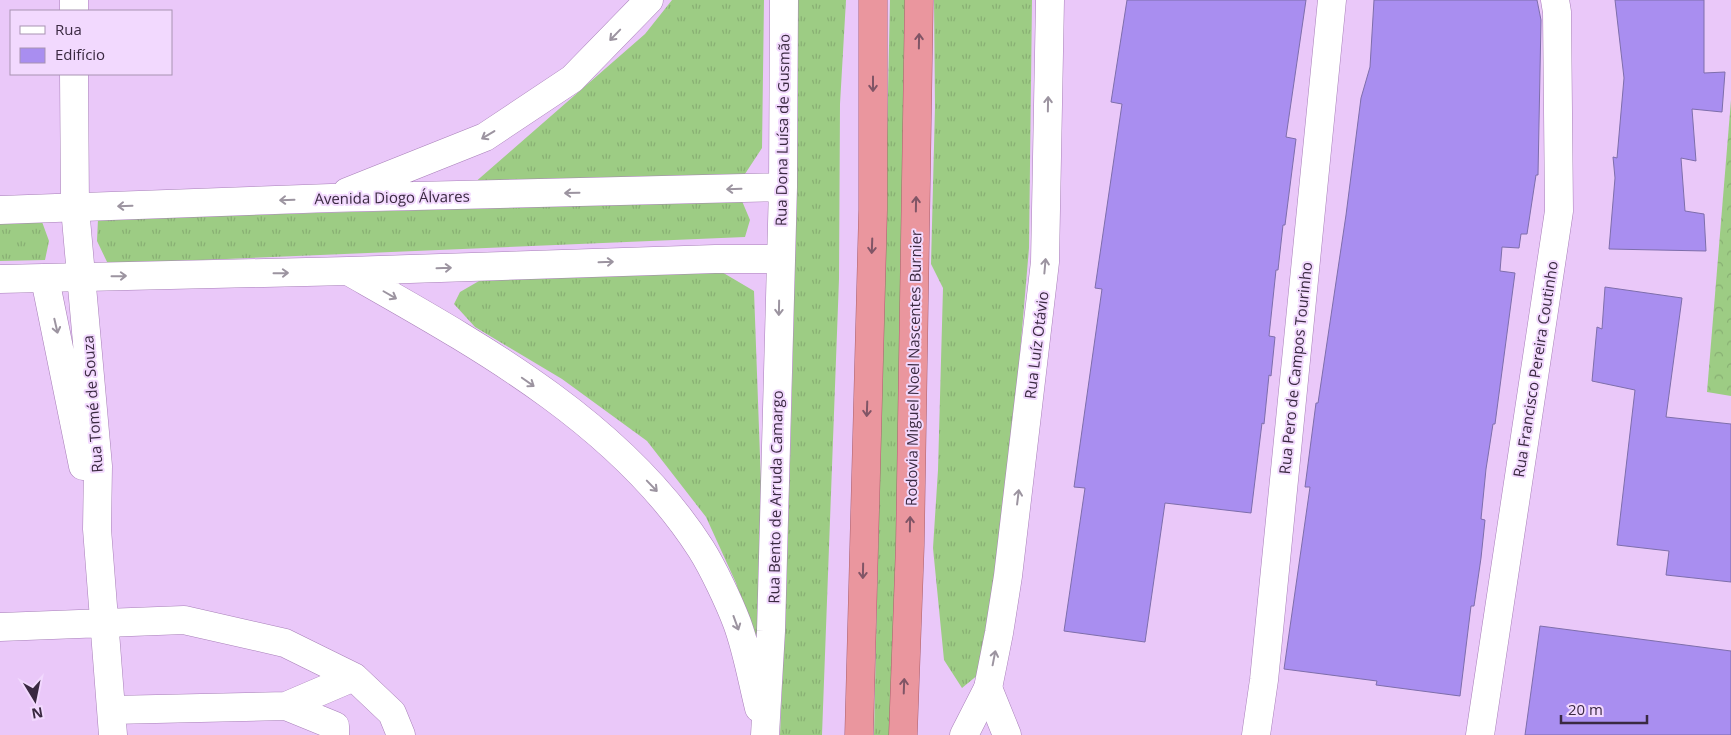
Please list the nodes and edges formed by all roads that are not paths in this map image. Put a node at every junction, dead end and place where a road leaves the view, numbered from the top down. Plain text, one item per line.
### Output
1 (649, 0) edge
2 (784, 0) edge
3 (873, 0) edge
4 (919, 0) edge
5 (1050, 0) edge
6 (1332, 0) edge
7 (1555, 0) edge
8 (74, 75) edge
9 (783, 187) junction
10 (331, 198) junction
11 (74, 208) junction
12 (0, 210) edge
13 (781, 259) junction
14 (348, 271) junction
15 (83, 277) junction
16 (0, 279) edge
17 (44, 279) junction
18 (97, 529) junction
19 (104, 623) junction
20 (0, 627) edge
21 (354, 676) junction
22 (988, 688) junction
23 (286, 706) junction
24 (112, 722) edge
25 (765, 734) edge
26 (335, 735) edge
27 (401, 735) edge
28 (859, 735) edge
29 (903, 735) edge
30 (964, 735) edge
31 (1007, 735) edge
32 (1256, 735) edge
33 (1480, 735) edge

1 -> 10 street
2 - 9 street, Rua Dona Luísa de Gusmão
3 -> 28 highway
29 -> 4 highway, Rodovia Miguel Noel Nascentes Burnier
22 -> 5 street, Rua Luíz Otávio
6 - 32 street, Rua Pero de Campos Tourinho
7 - 33 street, Rua Francisco Pereira Coutinho
8 - 11 street, Rua Tomé de Souza
9 -> 10 street, Avenida Diogo Álvares
9 - 13 street, Rua Dona Luísa de Gusmão
10 -> 11 street, Avenida Diogo Álvares
11 - 12 street, Avenida Diogo Álvares
11 - 15 street, Rua Tomé de Souza
14 -> 13 street
13 -> 25 street, Rua Bento de Arruda Camargo
15 -> 14 street
14 -> 25 street
15 - 17 street
15 - 18 street, Rua Tomé de Souza
16 - 17 street
17 -> 18 street
18 - 19 street, Rua Tomé de Souza
19 - 20 street
19 - 21 street
19 - 24 street, Rua Tomé de Souza
21 - 23 street
21 - 27 street
22 - 30 street, Rua Luíz Otávio
22 - 31 street
23 - 24 street
23 - 26 street

